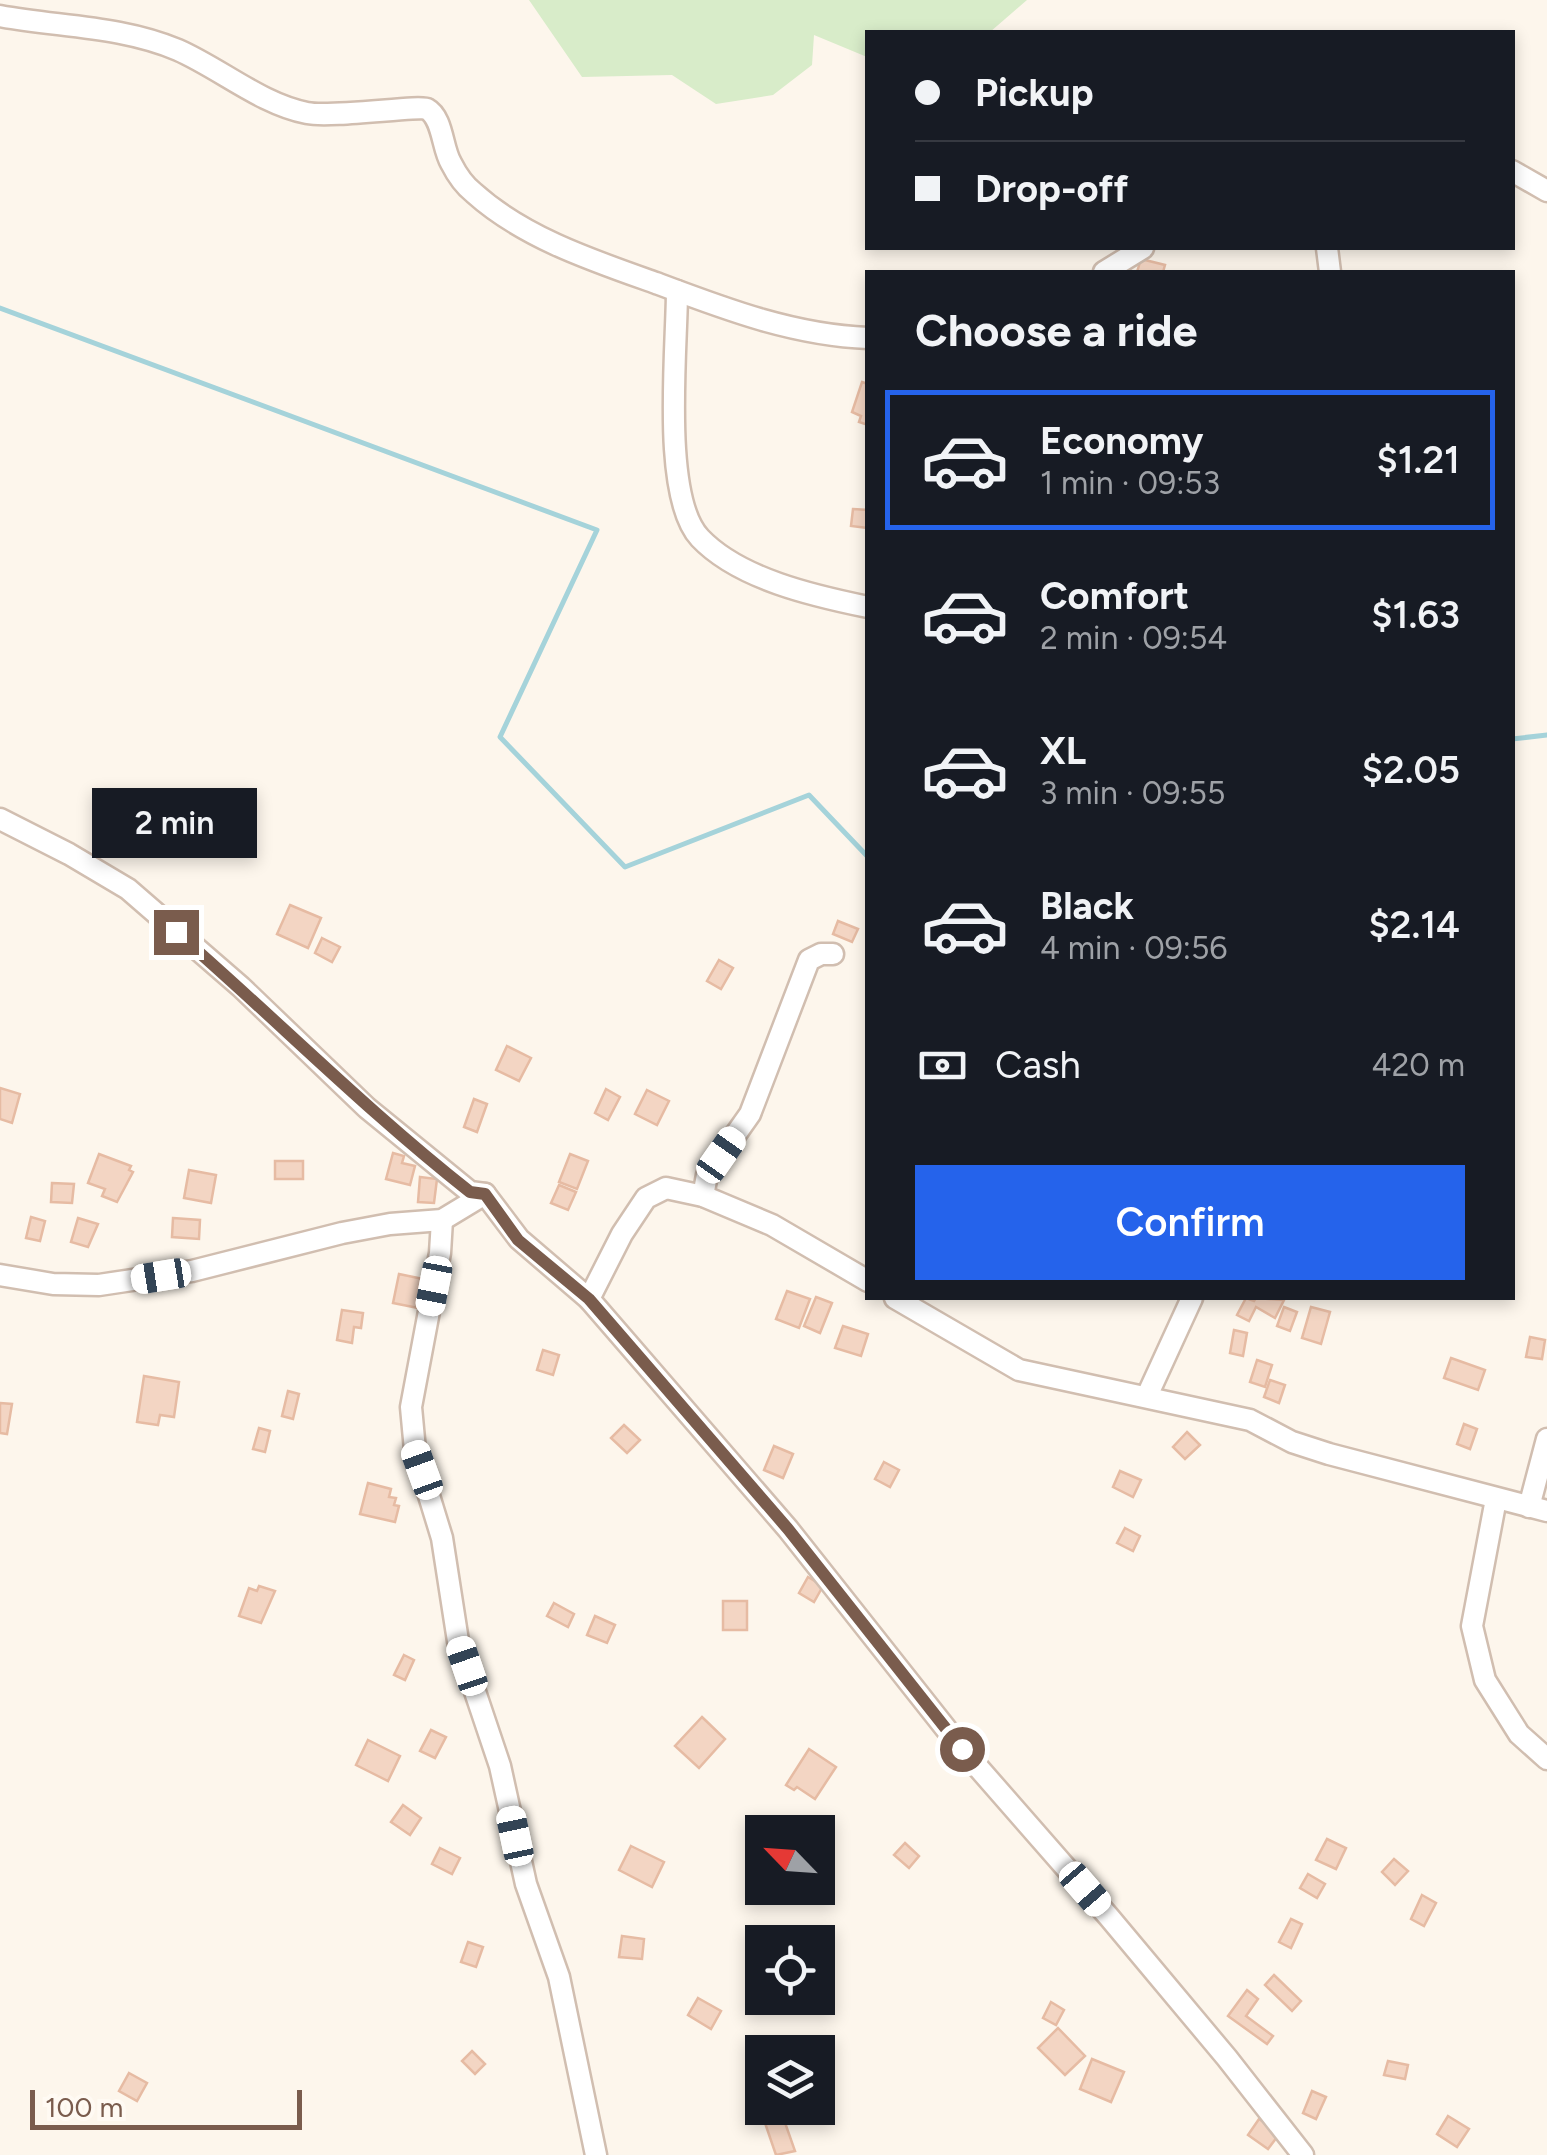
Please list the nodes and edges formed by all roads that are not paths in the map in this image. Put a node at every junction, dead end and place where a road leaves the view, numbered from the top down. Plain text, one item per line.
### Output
1 (0, 16) edge
2 (1515, 173) edge
3 (1547, 190) edge
4 (1140, 250) edge
5 (1107, 270) edge
6 (677, 291) junction
7 (865, 338) edge
8 (865, 605) edge
9 (0, 819) edge
10 (833, 954) dead end
11 (485, 1194) junction
12 (703, 1196) junction
13 (442, 1220) junction
14 (0, 1275) edge
15 (865, 1279) edge
16 (589, 1299) junction
17 (898, 1300) edge
18 (1191, 1300) edge
19 (1147, 1396) junction
20 (1547, 1439) edge
21 (1496, 1500) junction
22 (1538, 1509) edge
23 (1547, 1758) edge
24 (596, 2155) edge
25 (1304, 2155) edge

1 - 6 street
2 - 3 street
4 - 5 street
6 - 7 street
6 - 8 street
9 - 11 street
10 - 12 street
11 - 13 street
11 - 16 street
12 - 15 street
12 - 16 street
13 - 14 street
13 - 24 street
16 - 25 street
17 - 19 street
18 - 19 street
19 - 21 street
20 - 22 street
21 - 22 street
21 - 23 street

